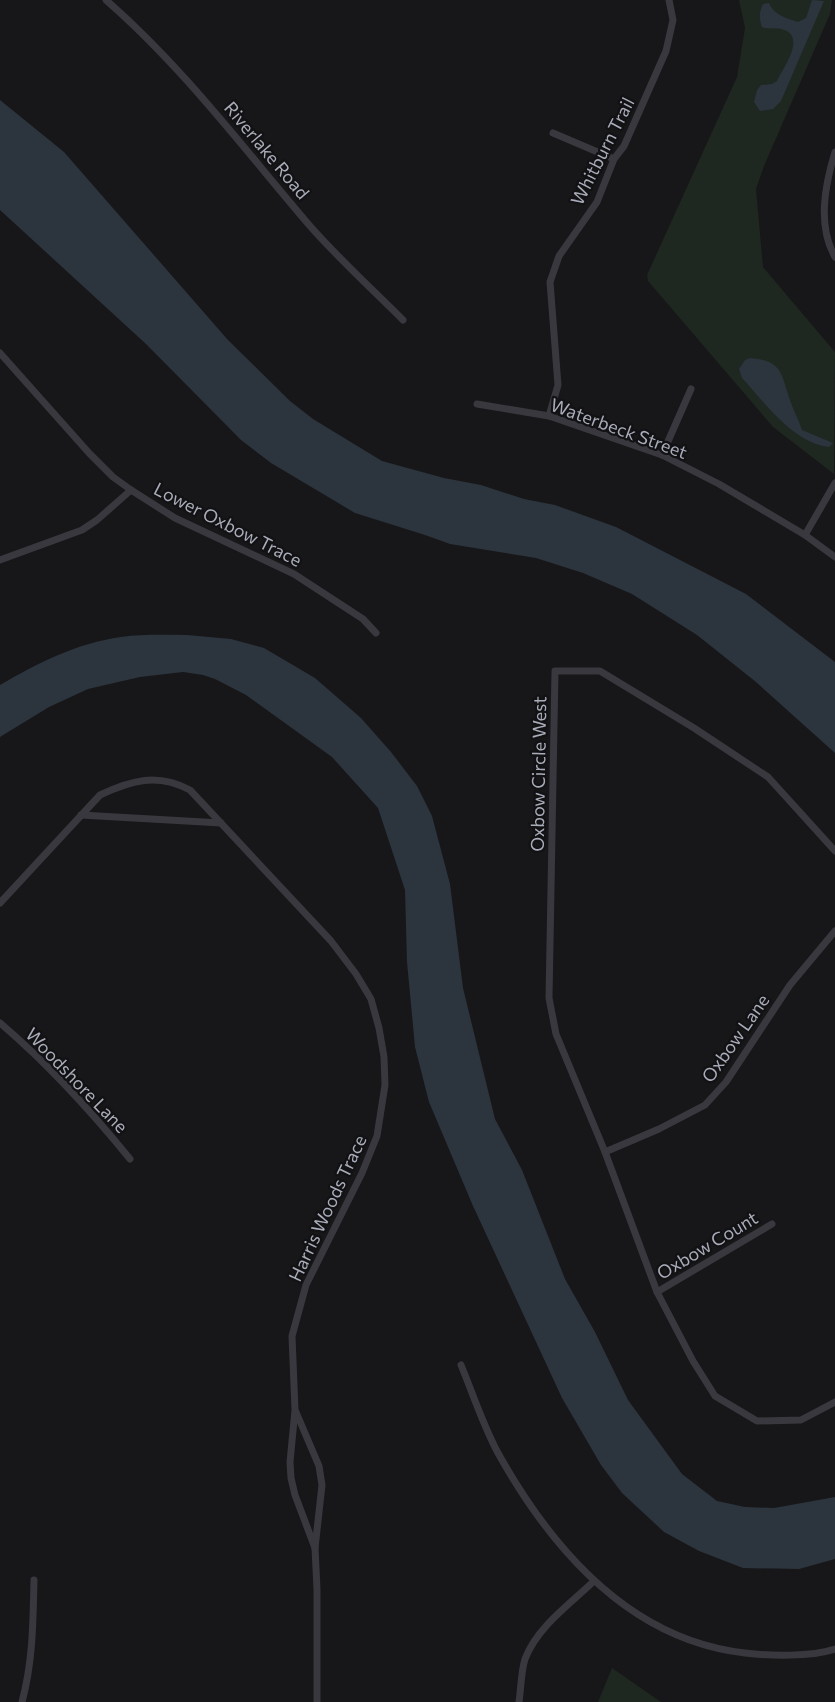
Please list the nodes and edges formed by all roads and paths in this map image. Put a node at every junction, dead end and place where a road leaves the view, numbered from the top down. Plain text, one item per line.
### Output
1 (106, 0) edge
2 (669, 0) edge
3 (553, 133) dead end
4 (835, 152) edge
5 (614, 159) junction
6 (835, 257) edge
7 (403, 320) dead end
8 (0, 353) edge
9 (691, 389) dead end
10 (477, 404) dead end
11 (549, 416) junction
12 (662, 455) junction
13 (835, 483) edge
14 (130, 490) junction
15 (806, 534) junction
16 (835, 557) edge
17 (0, 560) edge
18 (376, 633) dead end
19 (81, 815) junction
20 (221, 823) junction
21 (835, 851) edge
22 (0, 903) edge
23 (835, 931) edge
24 (0, 1023) edge
25 (605, 1152) junction
26 (130, 1159) dead end
27 (772, 1224) dead end
28 (657, 1292) junction
29 (461, 1365) dead end
30 (835, 1402) edge
31 (295, 1410) junction
32 (315, 1548) junction
33 (34, 1580) dead end
34 (594, 1581) junction
35 (835, 1649) edge
36 (22, 1702) edge
37 (316, 1702) edge
38 (519, 1702) edge

1 - 7 street, Riverlake Road
2 - 5 street, Whitburn Trail
3 - 5 street
4 - 6 street
5 - 11 street, Whitburn Trail
8 - 14 street, Lower Oxbow Trace
9 - 12 street
10 - 11 street, Waterbeck Street
11 - 12 street, Waterbeck Street
12 - 15 street, Waterbeck Street
13 - 15 street
14 - 17 street
14 - 18 street, Lower Oxbow Trace
15 - 16 street, Waterbeck Street
19 - 20 street
19 - 20 street, Harris Woods Trace
19 - 22 street, Harris Woods Trace
20 - 31 street, Harris Woods Trace
21 - 25 street, Oxbow Circle West
23 - 25 street, Oxbow Lane
24 - 26 street, Woodshore Lane
25 - 28 street, Oxbow Circle West
27 - 28 street, Oxbow Count
28 - 30 street, Oxbow Circle West
29 - 34 street
31 - 32 street, Harris Woods Trace
31 - 32 street, Harris Woods Trace
32 - 37 street, Harris Woods Trace
33 - 36 street
34 - 35 street
34 - 38 street

